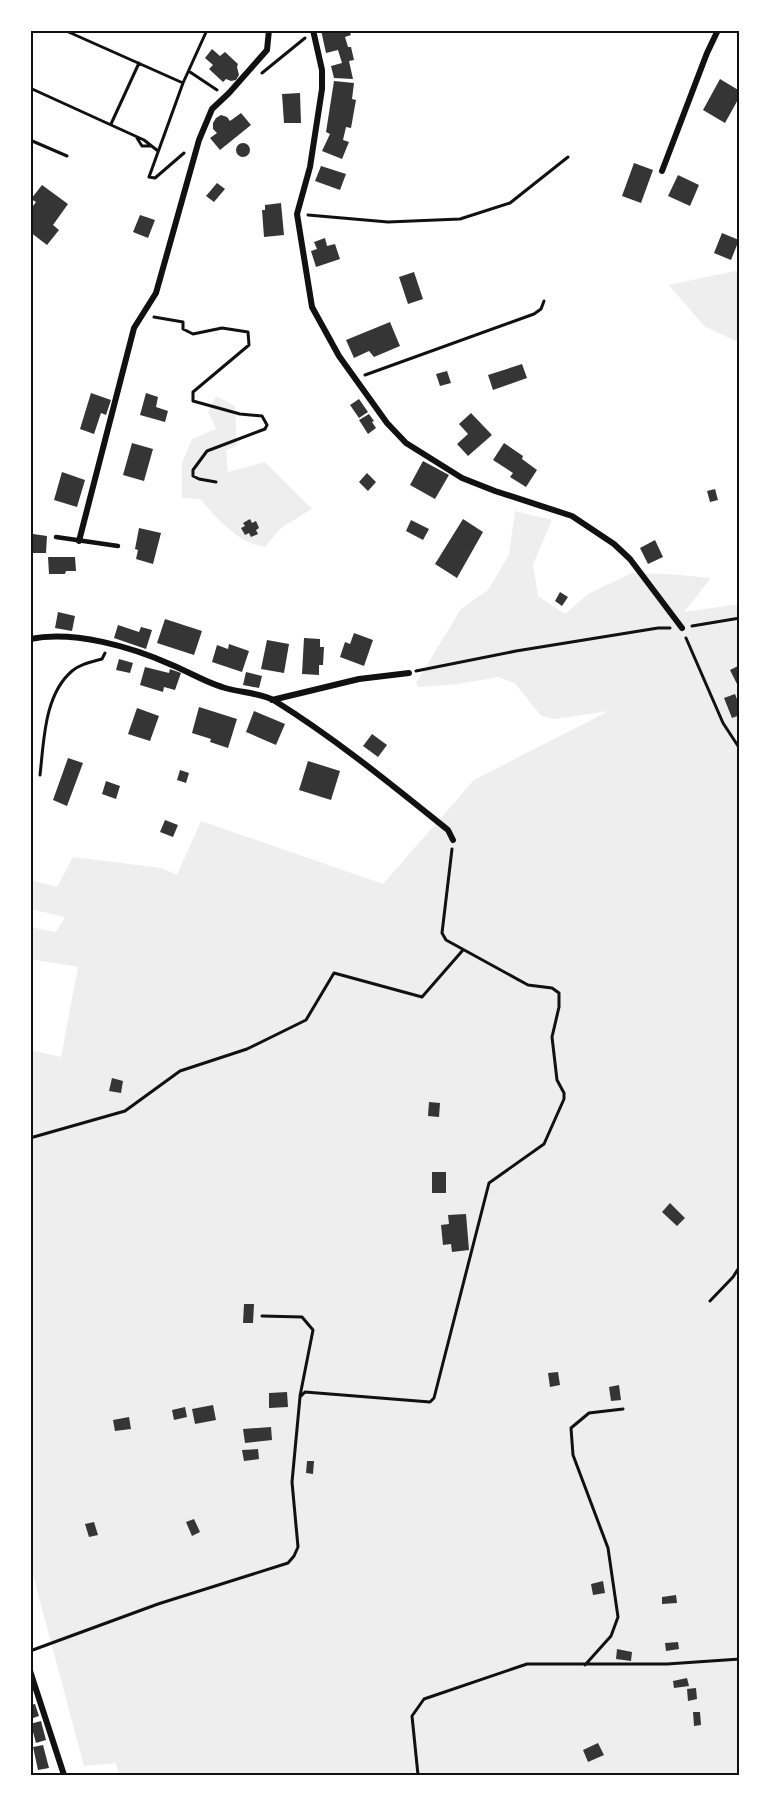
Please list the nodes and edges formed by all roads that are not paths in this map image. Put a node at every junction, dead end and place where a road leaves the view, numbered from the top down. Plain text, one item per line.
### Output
1 (269, 30) edge
2 (313, 30) edge
3 (718, 30) edge
4 (662, 171) dead end
5 (57, 537) dead end
6 (79, 541) junction
7 (118, 546) dead end
8 (682, 628) road end
9 (30, 639) edge
10 (409, 673) road end
11 (272, 699) junction
12 (453, 840) road end
13 (30, 1671) edge
14 (64, 1775) edge

1 - 6 street
2 - 8 street
3 - 4 street
5 - 6 lane
6 - 7 lane
9 - 11 street
10 - 11 street
11 - 12 street
13 - 14 street

